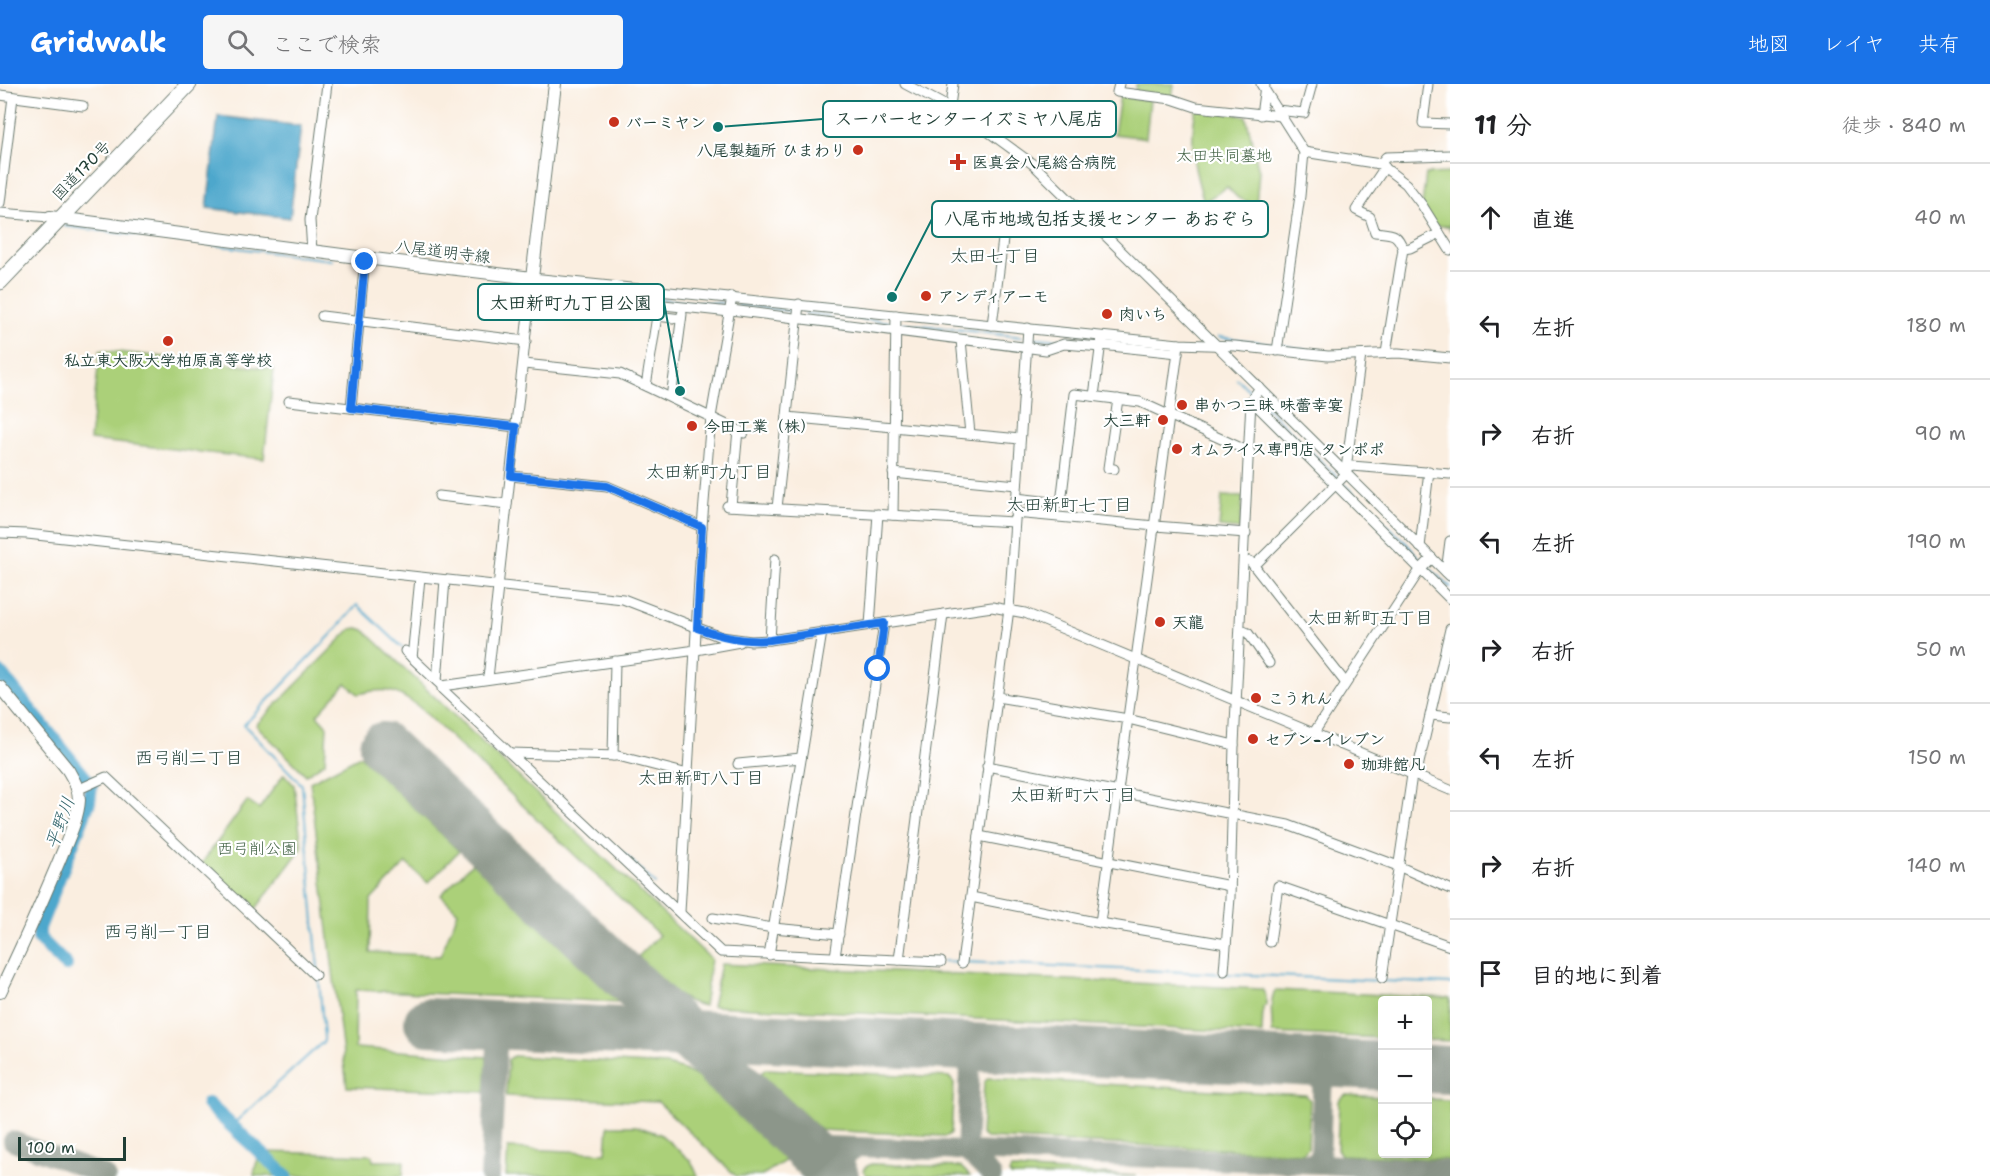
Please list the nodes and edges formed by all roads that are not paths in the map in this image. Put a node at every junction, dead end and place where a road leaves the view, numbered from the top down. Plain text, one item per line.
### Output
1 (177, 84) edge
2 (189, 84) edge
3 (327, 84) edge
4 (555, 84) edge
5 (905, 84) edge
6 (953, 84) edge
7 (1119, 84) edge
8 (1312, 84) edge
9 (1428, 84) edge
10 (916, 86) edge
11 (1264, 86) edge
12 (0, 95) edge
13 (13, 97) junction
14 (83, 106) dead end
15 (950, 106) junction
16 (1279, 113) junction
17 (1261, 115) junction
18 (1450, 124) edge
19 (1304, 152) junction
20 (1450, 155) edge
21 (1383, 165) junction
22 (0, 203) edge
23 (1007, 208) dead end
24 (0, 213) edge
25 (55, 218) junction
26 (1438, 234) junction
27 (1403, 249) junction
28 (1450, 250) edge
29 (312, 252) junction
30 (365, 263) junction
31 (0, 268) edge
32 (532, 278) junction
33 (0, 282) edge
34 (531, 291) junction
35 (732, 297) junction
36 (799, 304) junction
37 (683, 306) junction
38 (731, 311) junction
39 (896, 315) junction
40 (322, 316) dead end
41 (681, 319) junction
42 (798, 319) junction
43 (360, 320) junction
44 (992, 325) junction
45 (1029, 328) junction
46 (896, 332) junction
47 (962, 340) junction
48 (526, 341) junction
49 (1101, 343) junction
50 (1216, 346) junction
51 (1278, 346) junction
52 (1027, 347) junction
53 (1178, 348) junction
54 (1386, 353) junction
55 (1361, 355) junction
56 (1450, 357) edge
57 (524, 364) junction
58 (646, 386) junction
59 (1255, 394) junction
60 (1094, 396) junction
61 (671, 398) junction
62 (1118, 399) junction
63 (289, 401) dead end
64 (351, 408) junction
65 (1170, 415) junction
66 (711, 417) junction
67 (787, 417) junction
68 (516, 427) junction
69 (894, 427) junction
70 (970, 434) junction
71 (1020, 439) junction
72 (1303, 439) junction
73 (1250, 452) junction
74 (1114, 469) dead end
75 (1429, 471) junction
76 (893, 472) junction
77 (1450, 474) edge
78 (511, 476) junction
79 (1343, 476) junction
80 (1017, 485) junction
81 (1356, 494) junction
82 (439, 496) dead end
83 (1016, 498) junction
84 (1366, 503) junction
85 (507, 504) junction
86 (777, 508) junction
87 (1376, 513) junction
88 (878, 514) junction
89 (893, 515) junction
90 (1015, 518) junction
91 (1387, 524) junction
92 (1155, 526) junction
93 (702, 527) junction
94 (1246, 532) junction
95 (0, 533) edge
96 (1450, 540) edge
97 (1420, 547) junction
98 (1245, 555) junction
99 (776, 559) dead end
100 (1426, 564) junction
101 (1254, 566) junction
102 (1448, 574) edge
103 (420, 578) junction
104 (445, 580) junction
105 (499, 586) junction
106 (1450, 598) edge
107 (1009, 609) junction
108 (943, 614) junction
109 (884, 623) junction
110 (870, 625) junction
111 (697, 628) junction
112 (1450, 629) edge
113 (1241, 630) junction
114 (822, 632) junction
115 (770, 640) junction
116 (742, 641) junction
117 (696, 650) junction
118 (405, 651) dead end
119 (412, 658) junction
120 (1447, 658) edge
121 (1137, 660) junction
122 (615, 661) junction
123 (1269, 663) dead end
124 (488, 678) junction
125 (1346, 682) junction
126 (439, 683) junction
127 (0, 687) edge
128 (997, 697) junction
129 (1237, 702) junction
130 (1431, 716) junction
131 (1450, 717) edge
132 (1128, 718) junction
133 (1313, 734) junction
134 (1234, 745) junction
135 (510, 753) junction
136 (613, 756) junction
137 (801, 759) junction
138 (738, 765) dead end
139 (987, 766) junction
140 (688, 774) junction
141 (1414, 776) junction
142 (86, 786) junction
143 (1450, 790) edge
144 (1117, 792) junction
145 (1232, 815) junction
146 (979, 836) junction
147 (1107, 862) junction
148 (1398, 866) junction
149 (1230, 886) junction
150 (1450, 890) edge
151 (971, 897) junction
152 (680, 912) junction
153 (713, 918) dead end
154 (1100, 923) junction
155 (1389, 925) junction
156 (773, 928) junction
157 (839, 934) junction
158 (1270, 942) dead end
159 (1226, 944) junction
160 (1450, 945) edge
161 (769, 955) junction
162 (835, 957) junction
163 (899, 960) junction
164 (940, 962) dead end
165 (962, 963) dead end
166 (1224, 971) dead end
167 (315, 975) dead end
168 (1382, 978) dead end
169 (0, 992) edge

1 - 25 highway, 国道170号
2 - 25 highway, 国道170号
3 - 29 street
4 - 32 main road
5 - 10 street
6 - 15 street
7 - 17 street
8 - 16 street
9 - 18 street
10 - 15 street
11 - 16 street
11 - 17 street
12 - 13 street
13 - 14 street
13 - 22 street
15 - 50 street
16 - 17 street
16 - 19 street
19 - 21 street
19 - 51 street
20 - 21 street
21 - 26 street
21 - 27 street
23 - 44 street
24 - 25 street
25 - 29 main road, 八尾道明寺線
25 - 31 highway, 国道170号
25 - 33 highway, 国道170号
26 - 27 street
26 - 28 street
27 - 54 street
29 - 30 main road, 八尾道明寺線
30 - 32 main road, 八尾道明寺線
30 - 43 street
32 - 34 street
32 - 35 street
34 - 37 street
34 - 48 street
35 - 36 street
35 - 38 street
36 - 39 street
36 - 42 street
37 - 38 street
37 - 41 street
38 - 42 street
38 - 66 street
39 - 44 street
39 - 46 street
40 - 43 street
41 - 58 street
41 - 61 street
42 - 46 street
42 - 67 street
43 - 48 street
43 - 64 street
44 - 45 street
45 - 49 street
45 - 52 street
46 - 47 street
46 - 69 street
47 - 52 street
47 - 70 street
48 - 57 street
49 - 52 street
49 - 53 street
49 - 60 street
50 - 51 street
50 - 53 street
50 - 59 street
51 - 55 street
52 - 71 street
53 - 65 street
54 - 55 street
54 - 56 street
55 - 79 street
57 - 58 street
57 - 68 street
58 - 61 street
59 - 72 street
59 - 72 street
59 - 73 street
60 - 62 street
60 - 83 street
61 - 66 street
62 - 65 street
62 - 74 street
63 - 64 street
64 - 68 street
65 - 73 street
65 - 92 street
66 - 86 street
66 - 93 street
67 - 69 street
67 - 86 street
68 - 78 street
69 - 70 street
69 - 76 street
70 - 71 street
71 - 80 street
72 - 79 street
72 - 79 street
73 - 94 street
75 - 77 street
75 - 79 street
75 - 97 street
76 - 80 street
76 - 89 street
78 - 85 street
78 - 93 street
79 - 81 street
79 - 81 street
79 - 101 street
80 - 83 street
81 - 84 street
81 - 84 street
82 - 85 street
83 - 90 street
84 - 87 street
84 - 87 street
85 - 105 street
86 - 88 street
87 - 91 street
87 - 91 street
88 - 89 street
88 - 110 street
89 - 90 street
90 - 92 street
90 - 107 street
91 - 97 street
91 - 100 street
92 - 94 street
92 - 121 street
93 - 111 street
94 - 98 street
95 - 103 street
96 - 102 street
97 - 100 street
98 - 101 street
98 - 113 street
99 - 115 street
100 - 102 street
100 - 106 street
100 - 125 street
101 - 125 street
103 - 104 street
103 - 119 street
104 - 105 street
104 - 126 street
105 - 111 street
105 - 124 street
107 - 108 street
107 - 121 street
107 - 128 street
108 - 109 street
108 - 163 street
109 - 110 street
109 - 157 street
110 - 114 street
111 - 116 street
111 - 117 street
112 - 120 street
113 - 123 street
113 - 129 street
114 - 115 street
114 - 137 street
115 - 116 street
116 - 117 street
117 - 122 street
117 - 140 street
118 - 119 street
119 - 126 street
120 - 130 street
121 - 129 street
121 - 132 street
122 - 124 street
122 - 136 street
124 - 126 street
125 - 133 street
126 - 135 street
127 - 142 main road
128 - 132 street
128 - 139 street
129 - 133 street
129 - 134 street
130 - 131 street
130 - 141 street
132 - 134 street
132 - 144 street
133 - 141 street
134 - 145 street
135 - 136 street
135 - 152 street
136 - 140 street
137 - 138 street
137 - 156 street
139 - 144 street
139 - 146 street
140 - 152 street
141 - 143 street
141 - 148 street
142 - 167 street
142 - 169 main road
144 - 145 street
144 - 147 street
145 - 148 street
145 - 149 street
146 - 147 street
146 - 151 street
147 - 149 street
147 - 154 street
148 - 150 street
148 - 155 street
149 - 159 street
151 - 154 street
151 - 165 street
152 - 161 street
153 - 156 street
154 - 159 street
155 - 158 street
155 - 160 street
155 - 168 street
156 - 157 street
156 - 161 street
157 - 162 street
159 - 166 street
161 - 162 street
162 - 163 street
163 - 164 street

